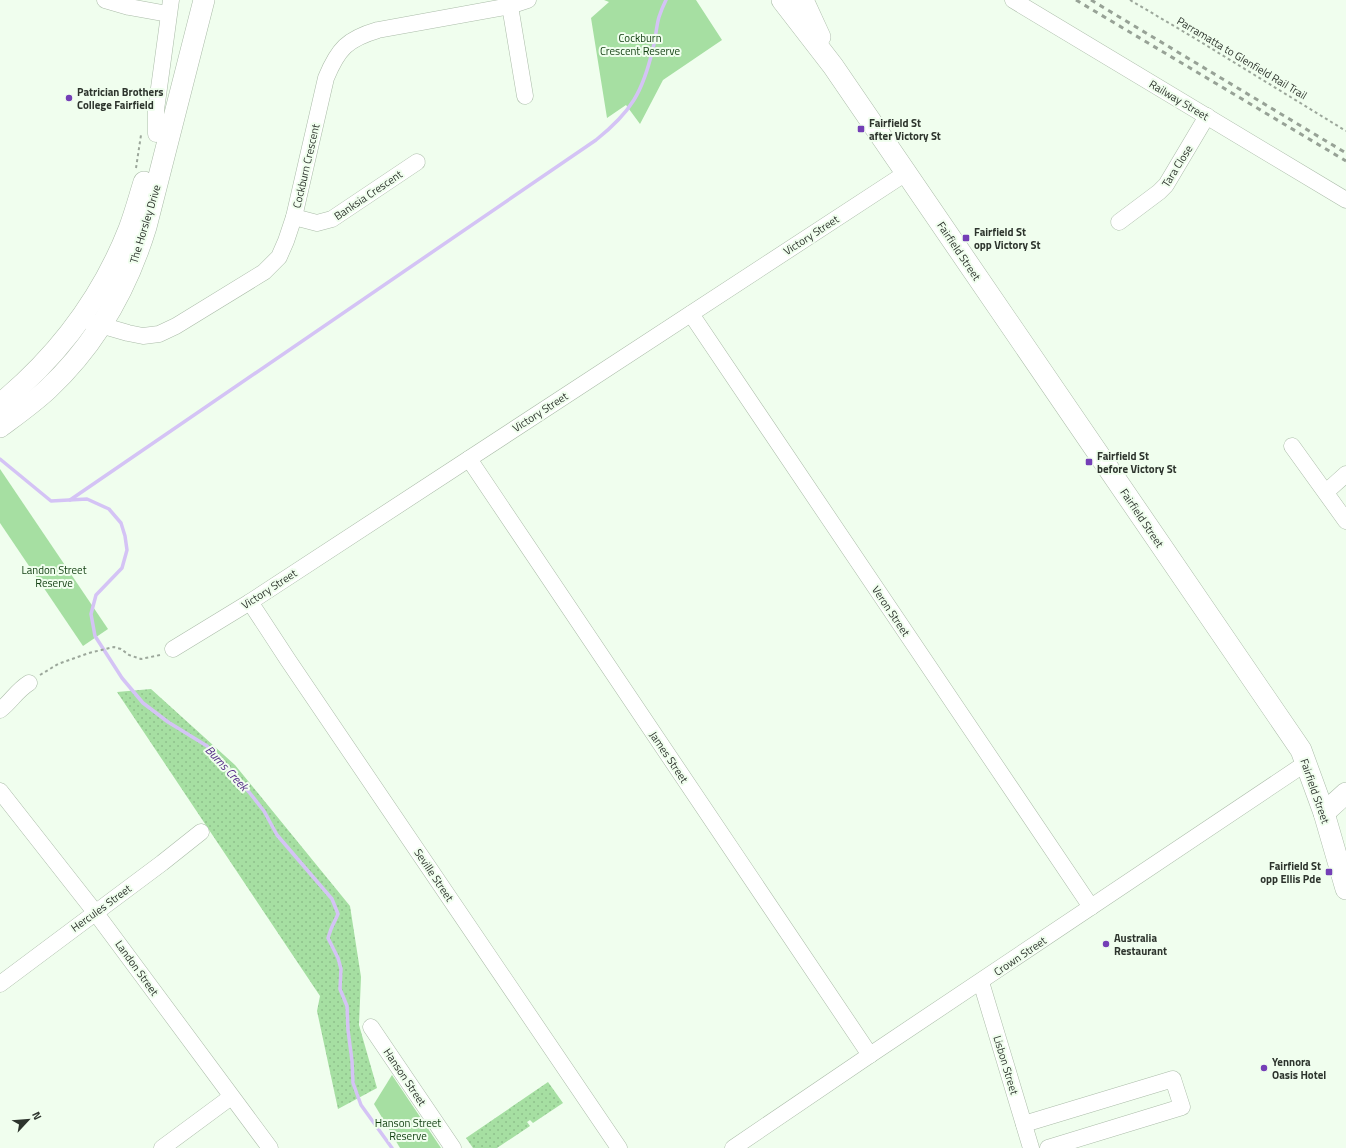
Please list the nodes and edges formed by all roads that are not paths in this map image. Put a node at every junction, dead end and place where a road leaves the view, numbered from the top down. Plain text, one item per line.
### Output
1 (105, 0) edge
2 (204, 0) edge
3 (528, 0) edge
4 (1013, 0) edge
5 (171, 3) edge
6 (795, 3) edge
7 (510, 6) junction
8 (525, 96) dead end
9 (1207, 116) junction
10 (417, 162) dead end
11 (906, 173) junction
12 (1346, 200) edge
13 (294, 217) junction
14 (1119, 222) dead end
15 (691, 314) junction
16 (81, 319) junction
17 (101, 325) junction
18 (0, 404) edge
19 (0, 427) edge
20 (1292, 446) dead end
21 (469, 459) junction
22 (1346, 474) edge
23 (1326, 492) junction
24 (1346, 521) edge
25 (250, 602) junction
26 (173, 649) road end
27 (29, 683) road end
28 (0, 710) edge
29 (1306, 763) junction
30 (0, 791) edge
31 (1346, 793) edge
32 (1346, 807) edge
33 (1324, 813) junction
34 (201, 832) dead end
35 (1346, 889) edge
36 (1091, 908) junction
37 (95, 912) junction
38 (981, 982) junction
39 (0, 984) edge
40 (371, 1027) dead end
41 (870, 1055) junction
42 (231, 1097) junction
43 (1024, 1124) junction
44 (162, 1148) edge
45 (270, 1148) edge
46 (453, 1148) edge
47 (619, 1148) edge
48 (733, 1148) edge
49 (1031, 1148) edge
50 (1048, 1148) edge

1 - 5 street
2 - 17 main road, The Horsley Drive
3 - 7 street, Cockburn Crescent
4 - 9 street, Railway Street
5 - 16 main road, The Horsley Drive
6 - 11 main road, Fairfield Street
7 - 8 street
7 - 13 street, Cockburn Crescent
9 - 12 street, Railway Street
9 - 14 street, Tara Close
10 - 13 street, Banksia Crescent
11 - 15 street, Victory Street
11 - 29 main road, Fairfield Street
13 - 17 street, Cockburn Crescent
15 - 21 street, Victory Street
15 - 36 street, Veron Street
16 - 17 street, Cockburn Crescent
16 - 18 main road, The Horsley Drive
17 - 19 main road, The Horsley Drive
20 - 23 street
21 - 25 street, Victory Street
21 - 41 street, James Street
22 - 23 street
23 - 24 street
25 - 26 street, Victory Street
25 - 47 street, Seville Street
27 - 28 street
29 - 33 main road, Fairfield Street
29 - 36 street, Crown Street
30 - 37 street, Landon Street
31 - 33 main road
32 - 33 main road
33 - 35 main road, Fairfield Street
34 - 37 street, Hercules Street
36 - 38 street, Crown Street
37 - 39 street, Hercules Street
37 - 42 street, Landon Street
38 - 41 street, Crown Street
38 - 43 street, Lisbon Street
40 - 46 street, Hanson Street
41 - 48 street, Crown Street
42 - 44 street
42 - 45 street, Landon Street
43 - 49 street, Lisbon Street
43 - 50 street

